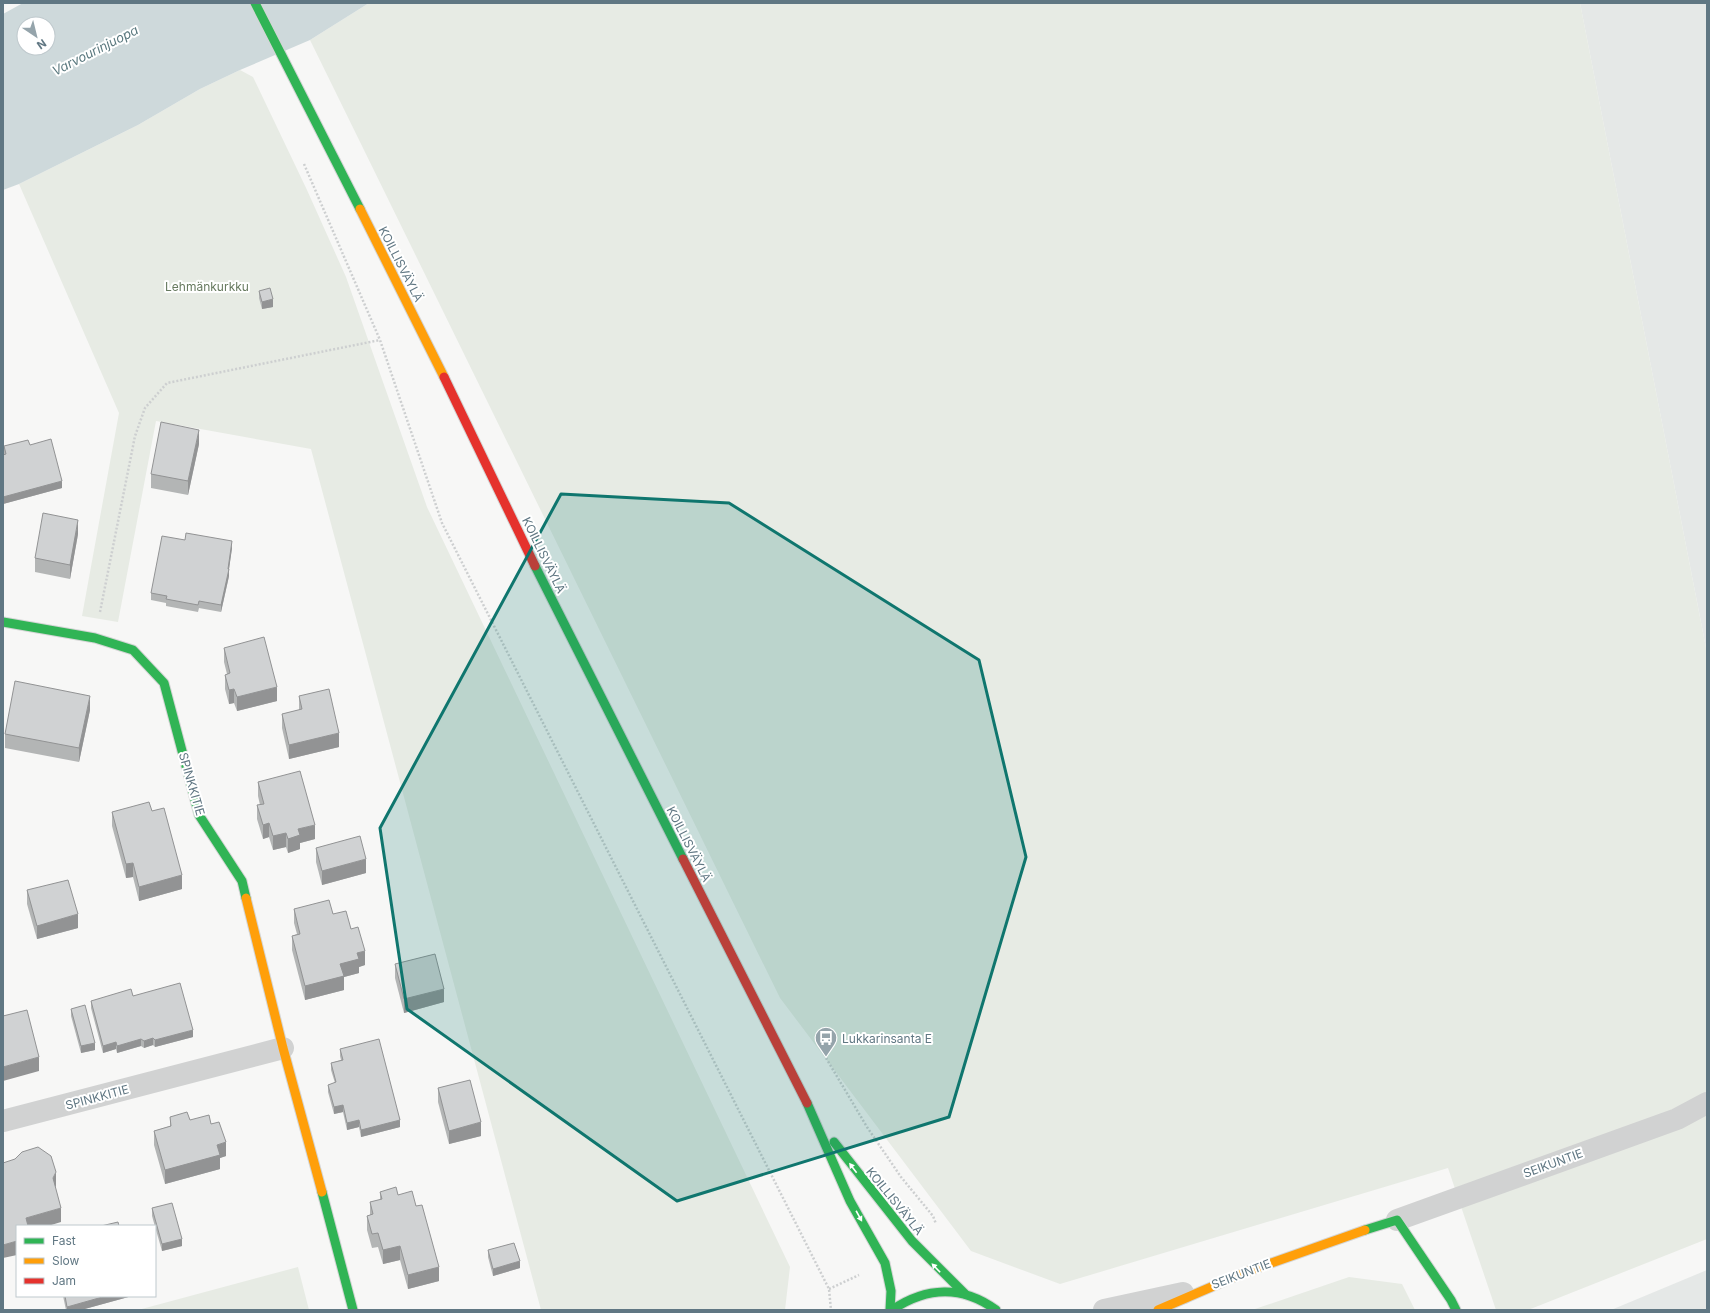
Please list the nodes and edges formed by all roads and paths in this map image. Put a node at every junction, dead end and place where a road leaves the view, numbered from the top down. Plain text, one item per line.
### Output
1 (255, 3) edge
2 (303, 162) dead end
3 (380, 340) junction
4 (3, 622) edge
5 (95, 638) junction
6 (284, 1048) junction
7 (1707, 1103) edge
8 (814, 1116) junction
9 (3, 1121) edge
10 (1396, 1220) junction
11 (1200, 1290) junction
12 (965, 1294) junction
13 (353, 1310) edge
14 (830, 1310) edge
15 (891, 1310) edge
16 (996, 1310) edge
17 (1104, 1310) edge
18 (1158, 1310) edge
19 (1456, 1310) edge

1 - 8 main road, KOILLISVÄYLÄ
2 - 3 path
3 - 5 path
3 - 14 path
4 - 5 main road, SPINKKITIE
5 - 6 main road, SPINKKITIE
6 - 9 street, SPINKKITIE
6 - 13 main road, SPINKKITIE
7 - 10 street, SEIKUNTIE
12 -> 8 main road, KOILLISVÄYLÄ
8 -> 15 main road, KOILLISVÄYLÄ
10 - 11 main road, SEIKUNTIE
10 - 19 main road
11 - 17 street, SEIKUNTIE
11 - 18 main road, SEIKUNTIE
12 - 15 main road
12 - 16 main road

